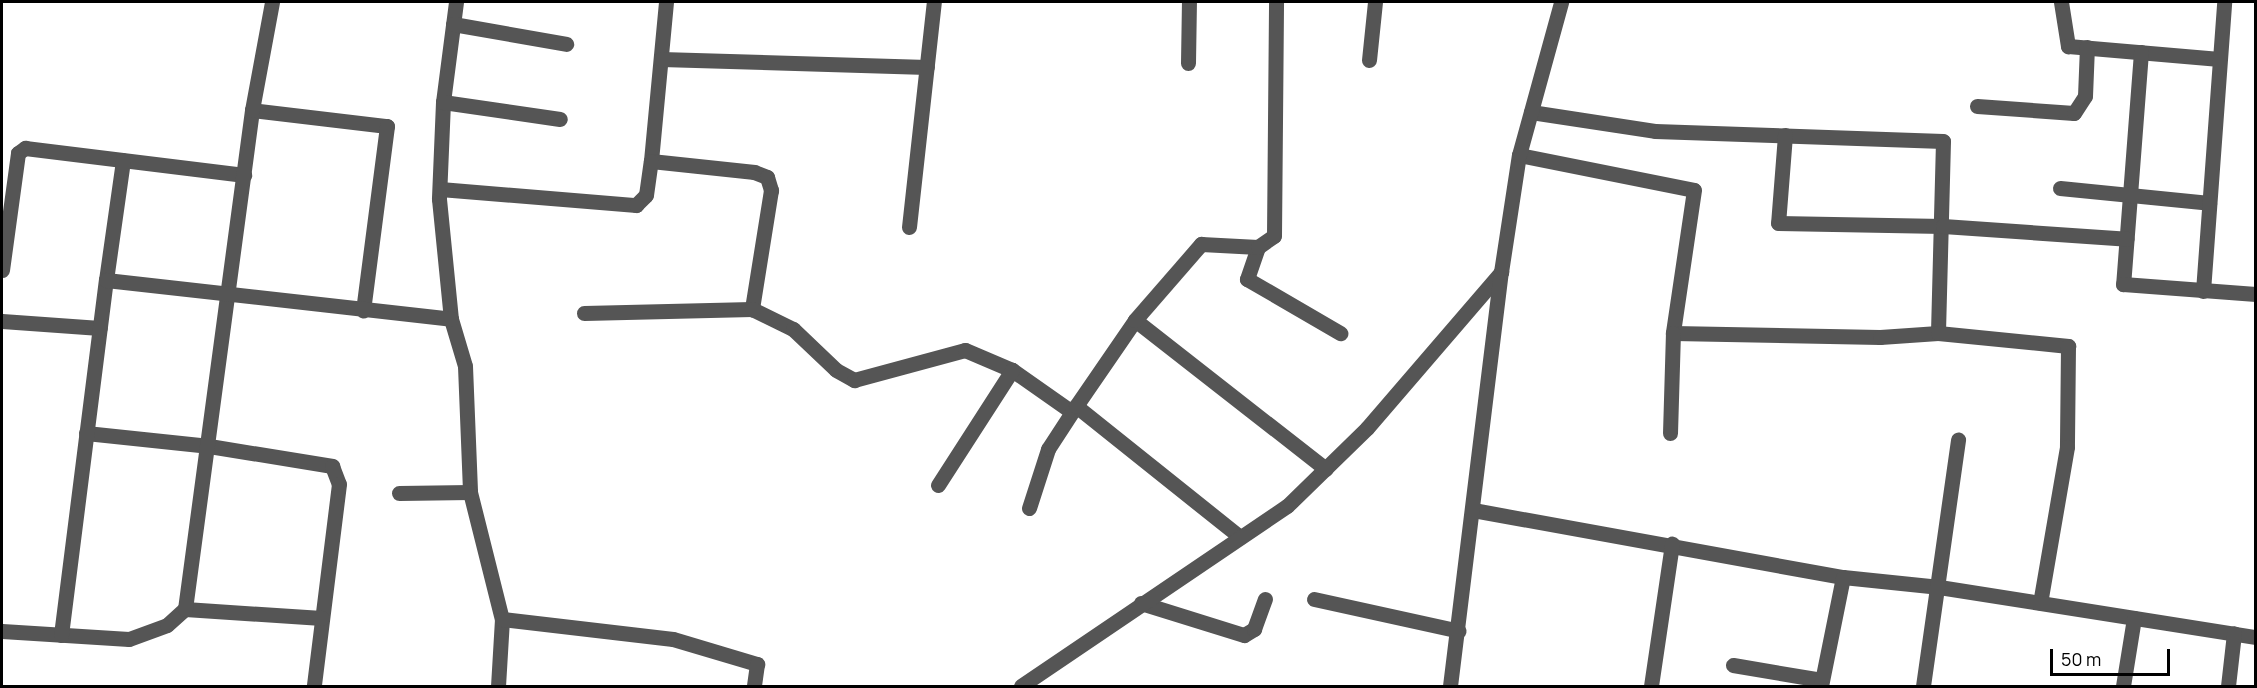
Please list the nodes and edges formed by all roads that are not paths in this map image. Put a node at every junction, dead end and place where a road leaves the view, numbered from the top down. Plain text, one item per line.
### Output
1 (272, 2) edge
2 (456, 2) edge
3 (666, 2) edge
4 (934, 2) edge
5 (1190, 2) edge
6 (1276, 2) edge
7 (1375, 2) edge
8 (1561, 2) edge
9 (2061, 2) edge
10 (2224, 2) edge
11 (453, 24) junction
12 (566, 44) dead end
13 (2087, 47) junction
14 (2140, 52) junction
15 (661, 59) junction
16 (2219, 59) junction
17 (1369, 60) dead end
18 (1188, 63) dead end
19 (927, 67) junction
20 (443, 102) junction
21 (1977, 106) dead end
22 (252, 111) junction
23 (1531, 112) junction
24 (560, 119) dead end
25 (1785, 135) junction
26 (1520, 155) junction
27 (123, 159) junction
28 (651, 161) junction
29 (244, 175) junction
30 (2060, 188) dead end
31 (440, 189) junction
32 (2130, 195) junction
33 (2209, 203) junction
34 (1943, 226) junction
35 (909, 227) dead end
36 (2127, 239) junction
37 (1258, 247) junction
38 (2, 270) edge
39 (1501, 272) junction
40 (106, 280) junction
41 (2203, 291) junction
42 (228, 293) junction
43 (2256, 294) edge
44 (752, 309) junction
45 (363, 310) junction
46 (584, 313) dead end
47 (451, 319) junction
48 (1135, 320) junction
49 (2, 321) edge
50 (100, 328) junction
51 (1340, 333) dead end
52 (1673, 333) junction
53 (1938, 333) junction
54 (1012, 370) junction
55 (1074, 409) junction
56 (86, 433) junction
57 (1670, 433) dead end
58 (1958, 439) dead end
59 (209, 446) junction
60 (1326, 469) junction
61 (938, 485) dead end
62 (470, 492) junction
63 (399, 493) dead end
64 (1029, 508) dead end
65 (1473, 510) junction
66 (1240, 537) junction
67 (1672, 544) junction
68 (1843, 577) junction
69 (1939, 587) junction
70 (1265, 599) dead end
71 (1314, 599) dead end
72 (1141, 603) junction
73 (2040, 603) junction
74 (185, 609) junction
75 (322, 618) junction
76 (2134, 618) junction
77 (502, 619) junction
78 (2, 631) edge
79 (1459, 631) junction
80 (2234, 633) junction
81 (61, 635) junction
82 (2256, 637) edge
83 (1733, 666) dead end
84 (1821, 683) edge
85 (314, 687) edge
86 (498, 687) edge
87 (754, 687) edge
88 (1021, 687) edge
89 (1450, 687) edge
90 (1651, 687) edge
91 (1923, 687) edge
92 (2123, 687) edge
93 (2228, 687) edge

1 - 22 street
2 - 11 street
3 - 15 street
4 - 19 street
5 - 18 street
6 - 37 street
7 - 17 street
8 - 23 street
9 - 13 street
10 - 16 street
11 - 12 street
11 - 20 street
13 - 14 street
13 - 21 street
14 - 16 street
14 - 32 street
15 - 19 street
15 - 28 street
16 - 33 street
19 - 35 street
20 - 24 street
20 - 31 street
22 - 29 street
22 - 45 street
23 - 25 street
23 - 26 street
25 - 34 street
25 - 34 street
26 - 39 street
26 - 52 street
27 - 29 street
27 - 38 street
27 - 40 street
28 - 31 street
28 - 44 street
29 - 42 street
30 - 32 street
31 - 47 street
32 - 33 street
32 - 36 street
33 - 41 street
34 - 36 street
34 - 53 street
36 - 41 street
37 - 48 street
37 - 51 street
39 - 60 street
39 - 65 street
40 - 42 street
40 - 50 street
41 - 43 street
42 - 45 street
42 - 59 street
44 - 46 street
44 - 54 street
45 - 47 street
47 - 62 street
48 - 55 street
48 - 60 street
49 - 50 street
50 - 56 street
52 - 53 street
52 - 57 street
53 - 73 street
54 - 55 street
54 - 61 street
55 - 64 street
55 - 66 street
56 - 59 street
56 - 81 street
58 - 69 street
59 - 74 street
59 - 75 street
60 - 66 street
62 - 63 street
62 - 77 street
65 - 67 street
65 - 79 street
66 - 72 street
67 - 68 street
67 - 90 street
68 - 69 street
68 - 84 street
69 - 73 street
69 - 91 street
70 - 72 street
71 - 79 street
72 - 88 street
73 - 76 street
74 - 75 street
74 - 81 street
75 - 85 street
76 - 80 street
76 - 92 street
77 - 86 street
77 - 87 street
78 - 81 street
79 - 89 street
80 - 82 street
80 - 93 street
83 - 84 street

